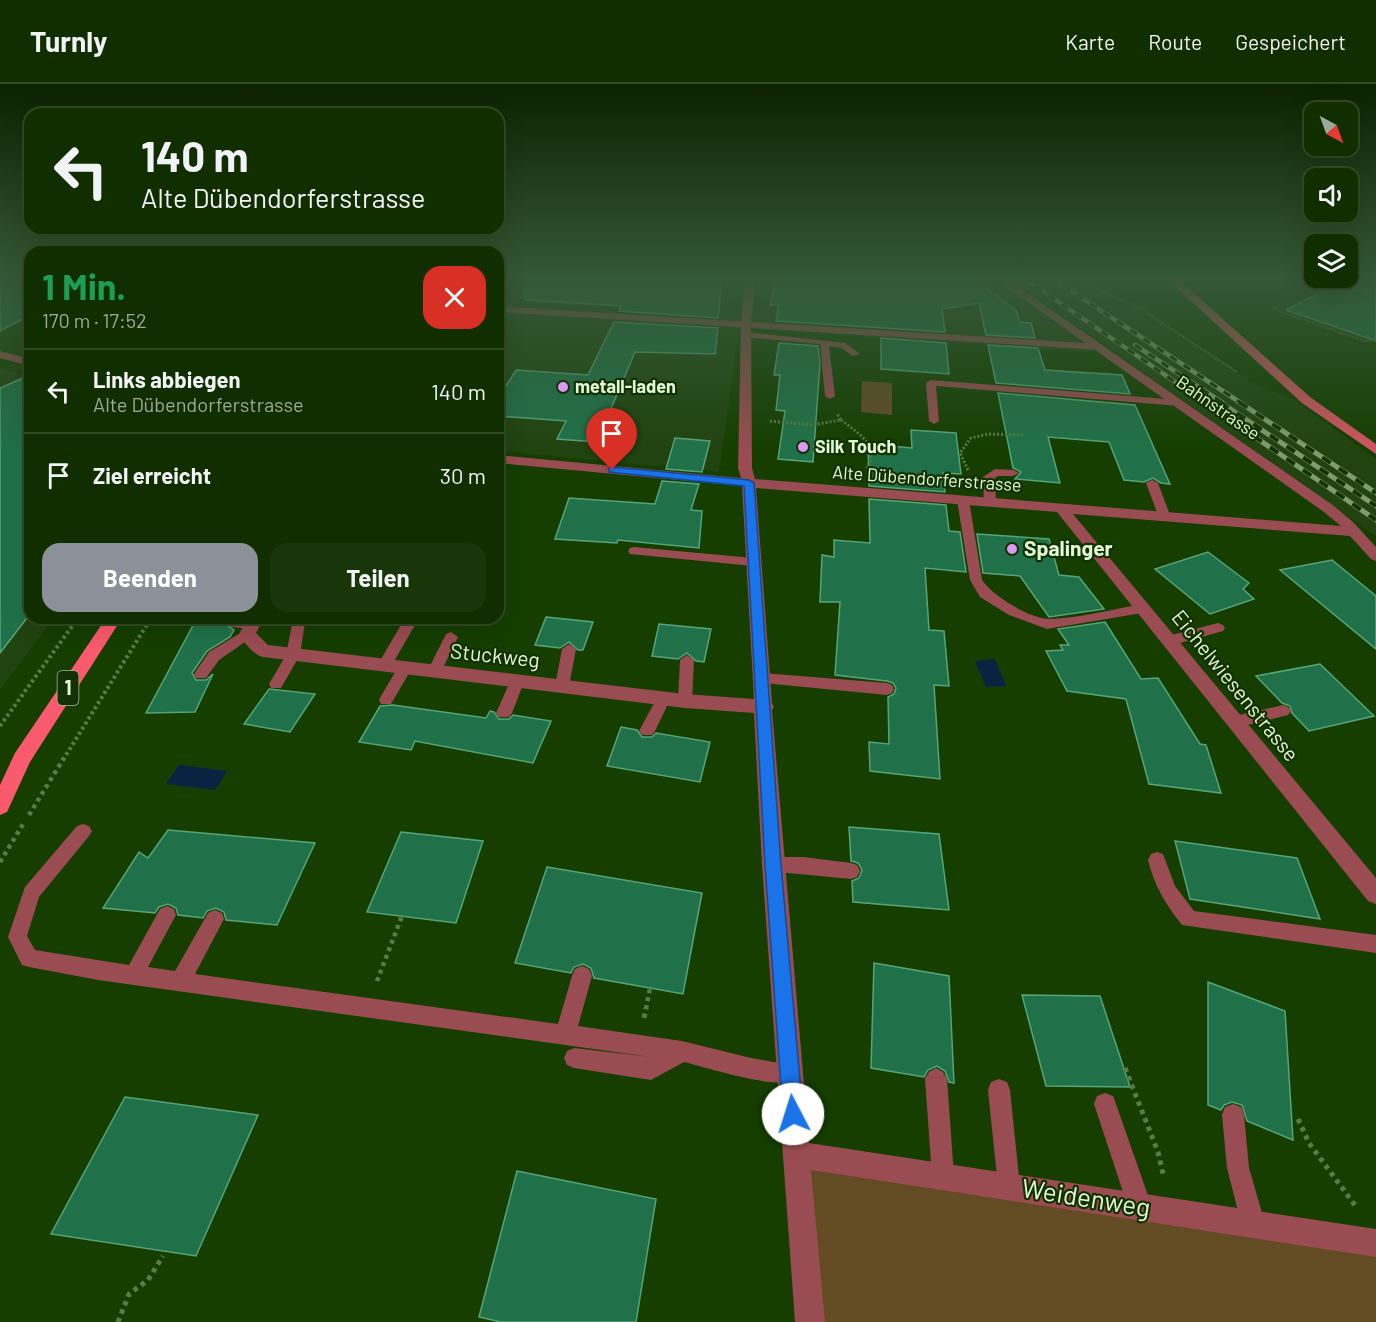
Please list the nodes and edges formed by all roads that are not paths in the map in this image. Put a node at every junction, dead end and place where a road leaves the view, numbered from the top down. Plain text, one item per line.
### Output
1 (746, 335) edge
2 (777, 335) edge
3 (845, 335) edge
4 (1082, 335) edge
5 (1234, 335) edge
6 (824, 342) junction
7 (1100, 347) junction
8 (0, 354) edge
9 (855, 354) dead end
10 (24, 361) edge
11 (830, 396) road end
12 (1179, 403) junction
13 (934, 422) dead end
14 (1376, 450) edge
15 (504, 460) edge
16 (1013, 473) dead end
17 (749, 483) junction
18 (1152, 483) dead end
19 (963, 500) junction
20 (990, 502) junction
21 (1060, 507) junction
22 (1164, 515) junction
23 (1354, 532) junction
24 (634, 551) dead end
25 (1376, 556) edge
26 (753, 562) junction
27 (1143, 609) junction
28 (110, 624) edge
29 (298, 624) edge
30 (408, 624) edge
31 (248, 625) edge
32 (1218, 628) dead end
33 (451, 637) dead end
34 (1169, 641) junction
35 (569, 649) dead end
36 (293, 655) junction
37 (687, 660) dead end
38 (384, 666) junction
39 (405, 668) junction
40 (434, 672) junction
41 (201, 674) dead end
42 (763, 678) junction
43 (517, 682) junction
44 (276, 684) dead end
45 (562, 686) junction
46 (887, 689) dead end
47 (664, 698) junction
48 (386, 700) dead end
49 (685, 700) junction
50 (765, 707) junction
51 (1283, 711) dead end
52 (504, 713) dead end
53 (1235, 722) junction
54 (647, 731) dead end
55 (22, 758) junction
56 (0, 783) edge
57 (0, 806) edge
58 (83, 831) dead end
59 (1158, 860) dead end
60 (773, 865) junction
61 (851, 871) dead end
62 (1376, 894) edge
63 (167, 915) dead end
64 (215, 919) dead end
65 (1376, 944) edge
66 (134, 975) junction
67 (582, 976) dead end
68 (180, 981) junction
69 (565, 1035) junction
70 (682, 1051) junction
71 (574, 1058) dead end
72 (790, 1073) junction
73 (936, 1079) dead end
74 (999, 1090) dead end
75 (1105, 1104) dead end
76 (1233, 1115) dead end
77 (796, 1154) junction
78 (943, 1176) junction
79 (1009, 1186) junction
80 (1140, 1206) junction
81 (1253, 1223) junction
82 (1374, 1242) edge
83 (810, 1322) edge

1 - 17 street
2 - 6 lane
3 - 7 lane
4 - 7 street, Bahnstrasse
5 - 14 street
6 - 9 lane
6 - 11 lane
7 - 12 street, Bahnstrasse
8 - 10 street
12 - 13 lane
12 - 23 street, Bahnstrasse
15 - 17 street, Alte Dübendorferstrasse
16 - 20 lane
17 - 19 street, Alte Dübendorferstrasse
17 - 26 street
18 - 22 lane
19 - 20 street, Alte Dübendorferstrasse
19 - 27 lane
20 - 21 street, Alte Dübendorferstrasse
21 - 22 street, Alte Dübendorferstrasse
21 - 27 street, Eichelwiesenstrasse
22 - 23 street, Alte Dübendorferstrasse
23 - 25 street, Bahnstrasse
24 - 26 lane
26 - 42 street
27 - 34 street, Eichelwiesenstrasse
28 - 55 main road, 1
29 - 36 lane
30 - 38 lane
31 - 36 street, Stuckweg
31 - 41 lane
32 - 34 lane
33 - 40 lane
34 - 53 street, Eichelwiesenstrasse
35 - 45 lane
36 - 38 street, Stuckweg
36 - 44 lane
37 - 49 lane
38 - 39 street, Stuckweg
39 - 40 street, Stuckweg
39 - 48 lane
40 - 43 street, Stuckweg
42 - 46 lane
42 - 50 street
43 - 45 street, Stuckweg
43 - 52 lane
45 - 47 street, Stuckweg
47 - 49 street, Stuckweg
47 - 54 lane
49 - 50 street, Stuckweg
50 - 60 street
51 - 53 lane
53 - 62 street, Eichelwiesenstrasse
55 - 56 main road, 1
55 - 57 main road, 1
58 - 66 lane
59 - 65 lane
60 - 61 lane
60 - 72 street
63 - 66 lane
64 - 68 lane
66 - 68 lane
67 - 69 lane
68 - 69 lane
69 - 70 lane
70 - 71 lane
70 - 72 lane
72 - 77 street
73 - 78 lane
74 - 79 lane
75 - 80 lane
76 - 81 lane
77 - 78 street, Weidenweg
77 - 83 street
78 - 79 street, Weidenweg
79 - 80 street, Weidenweg
80 - 81 street, Weidenweg
81 - 82 street, Weidenweg

